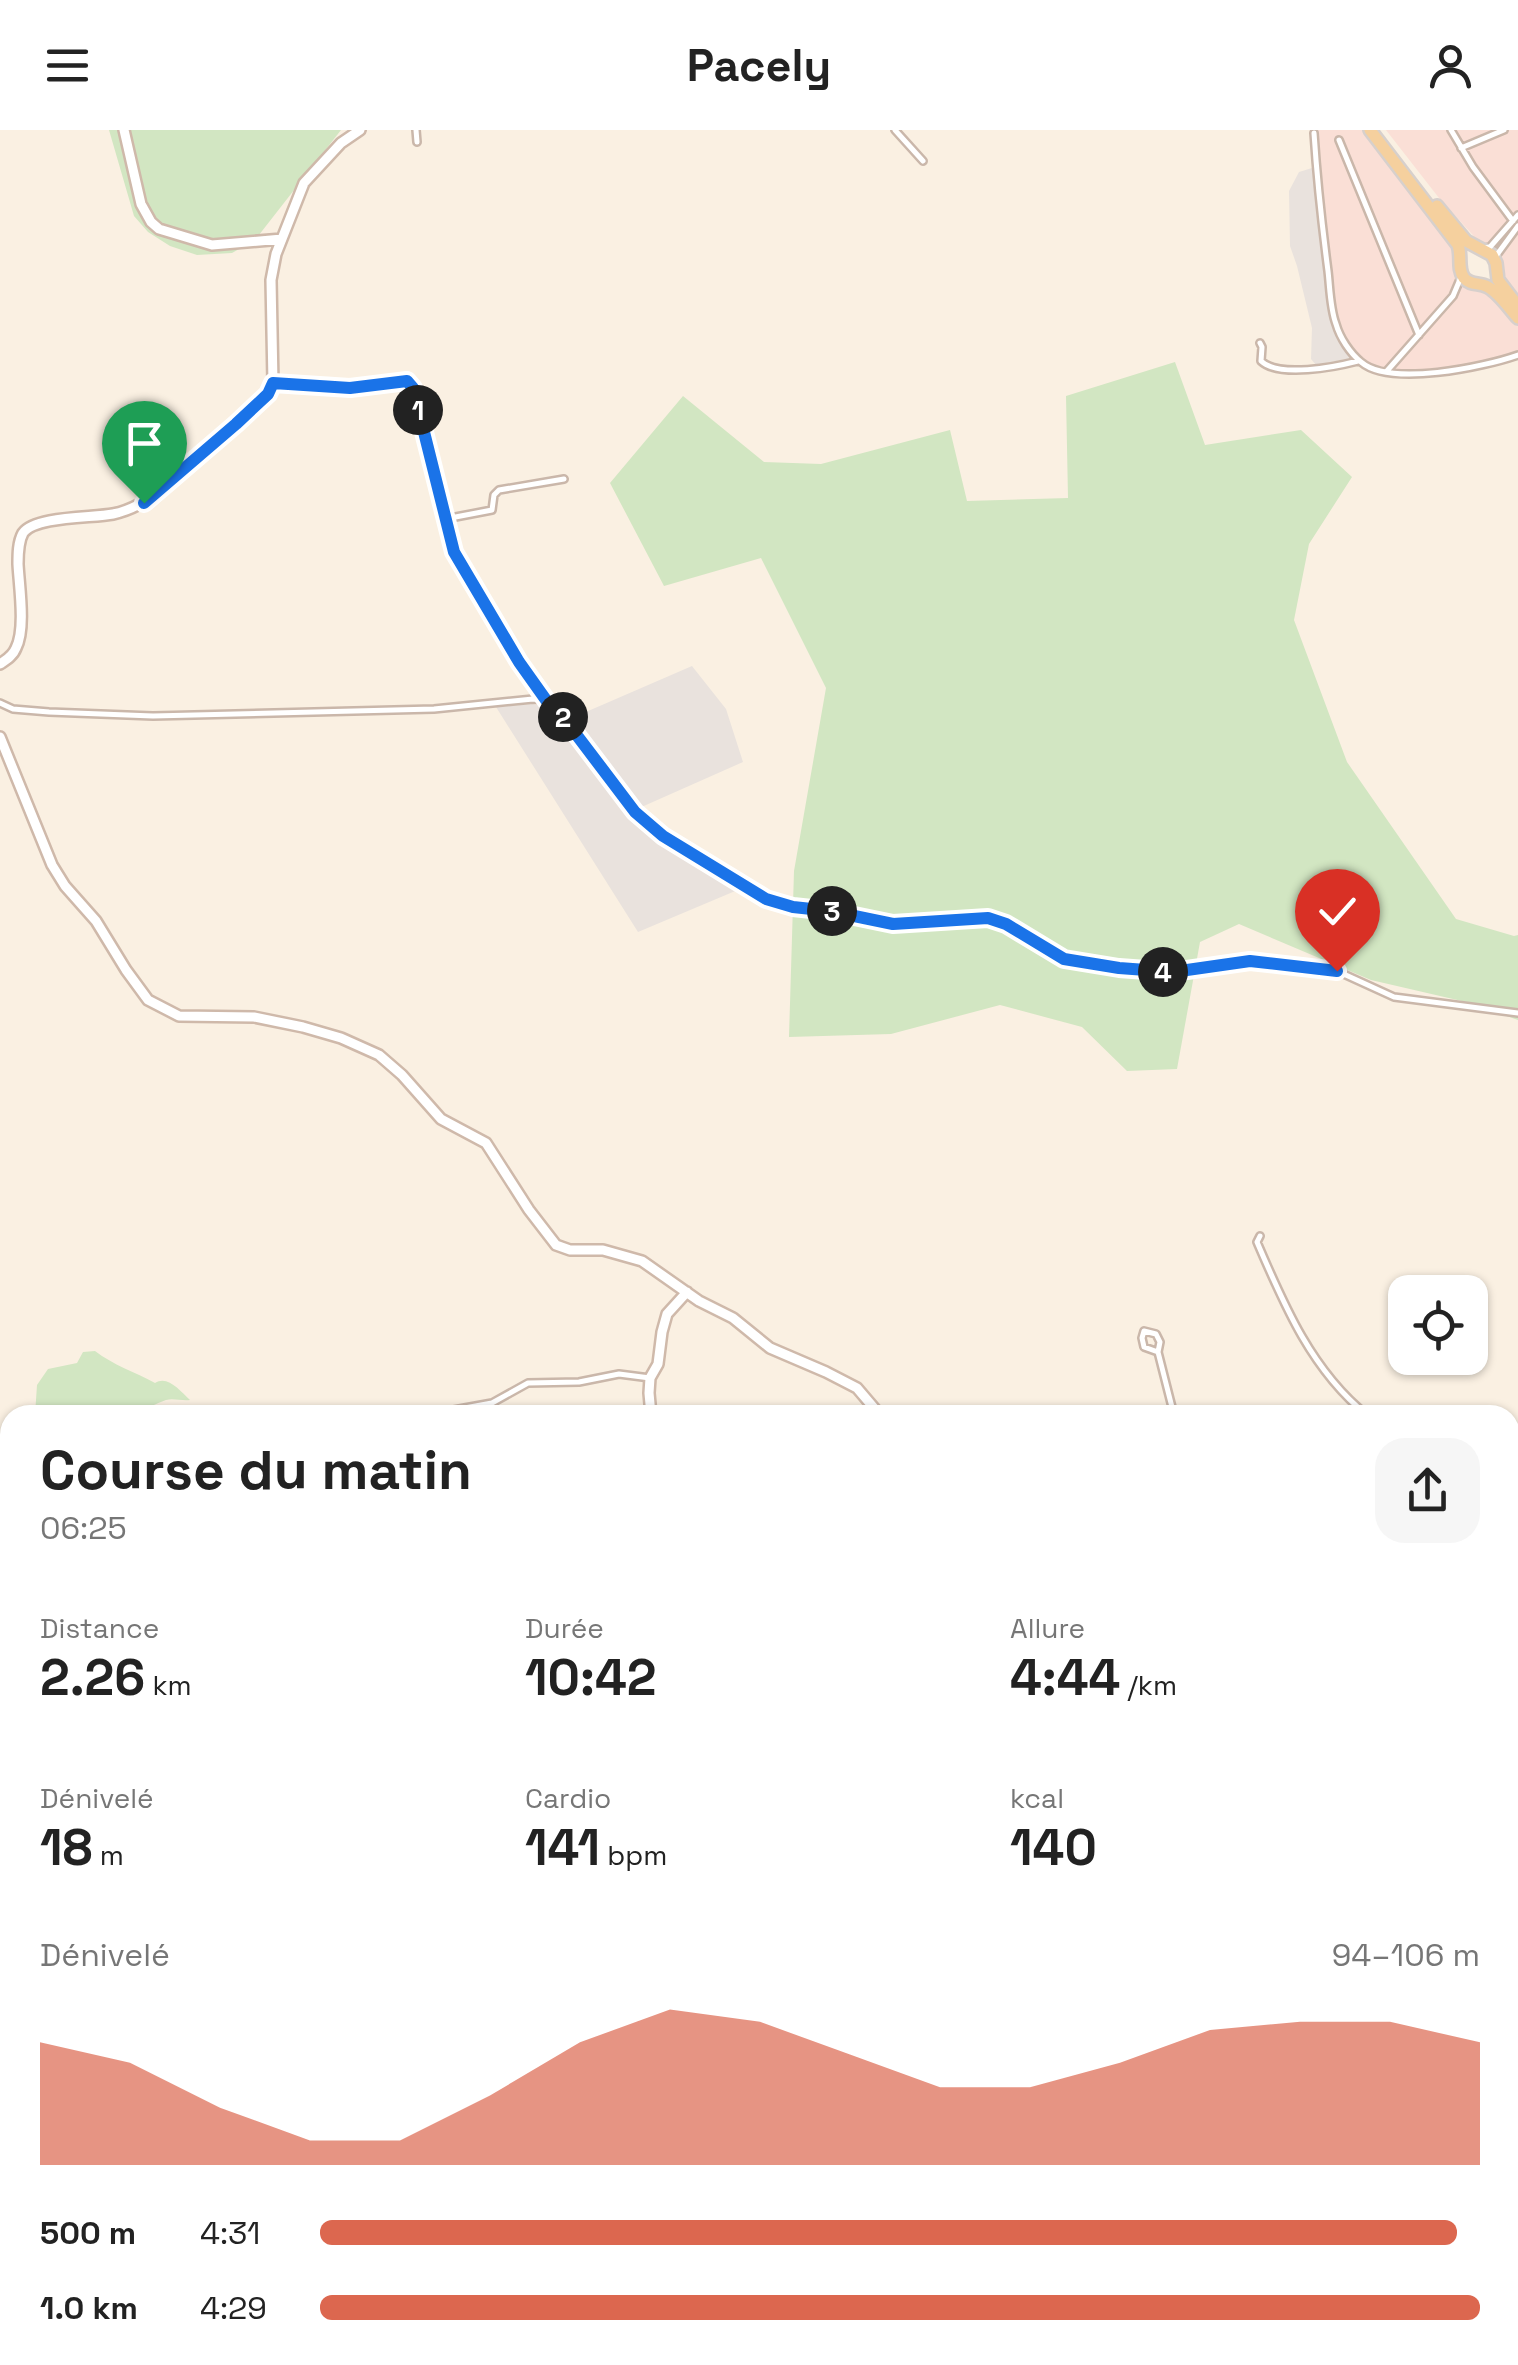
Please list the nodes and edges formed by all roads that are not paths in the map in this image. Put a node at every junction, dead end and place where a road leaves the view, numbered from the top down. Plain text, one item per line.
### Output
1 (124, 130) edge
2 (360, 130) edge
3 (416, 130) edge
4 (895, 130) edge
5 (1370, 130) edge
6 (1378, 130) edge
7 (1450, 130) edge
8 (1504, 130) edge
9 (1314, 133) dead end
10 (1339, 140) dead end
11 (417, 142) dead end
12 (1461, 148) junction
13 (923, 162) dead end
14 (1516, 221) edge
15 (282, 239) junction
16 (1482, 248) junction
17 (1462, 258) junction
18 (1496, 265) junction
19 (1461, 273) junction
20 (1477, 284) junction
21 (1456, 291) junction
22 (1518, 306) edge
23 (1518, 318) edge
24 (1418, 335) junction
25 (1260, 343) dead end
26 (1518, 355) edge
27 (1358, 361) junction
28 (1386, 372) junction
29 (273, 383) junction
30 (564, 479) dead end
31 (444, 519) junction
32 (0, 664) edge
33 (546, 700) junction
34 (0, 703) edge
35 (0, 737) edge
36 (1518, 1013) edge
37 (1260, 1236) dead end
38 (687, 1292) junction
39 (1158, 1352) junction
40 (650, 1378) junction
41 (492, 1403) joint
42 (484, 1405) edge
43 (651, 1405) edge
44 (871, 1405) edge
45 (1171, 1405) edge
46 (1357, 1405) edge

1 - 15 street
2 - 15 street
3 - 11 street
4 - 13 street
5 - 17 main road
6 - 16 main road
7 - 12 street
8 - 12 street
9 - 27 street
10 - 24 street
12 - 14 street
14 - 16 street
14 - 18 street
15 - 29 street
16 - 17 main road
16 - 18 main road
17 - 19 main road
18 - 20 main road
18 - 22 main road
19 - 20 main road
19 - 21 street
20 - 21 street
20 - 23 main road
21 - 24 street
24 - 28 street
25 - 27 street
26 - 28 street
27 - 28 street
29 - 31 street
29 - 32 street
30 - 31 street
31 - 33 street
33 - 34 street
33 - 36 street
35 - 38 street
37 - 46 street
38 - 40 street
38 - 44 street
39 - 39 street
39 - 45 street
40 - 41 street
40 - 43 street
41 - 42 street

